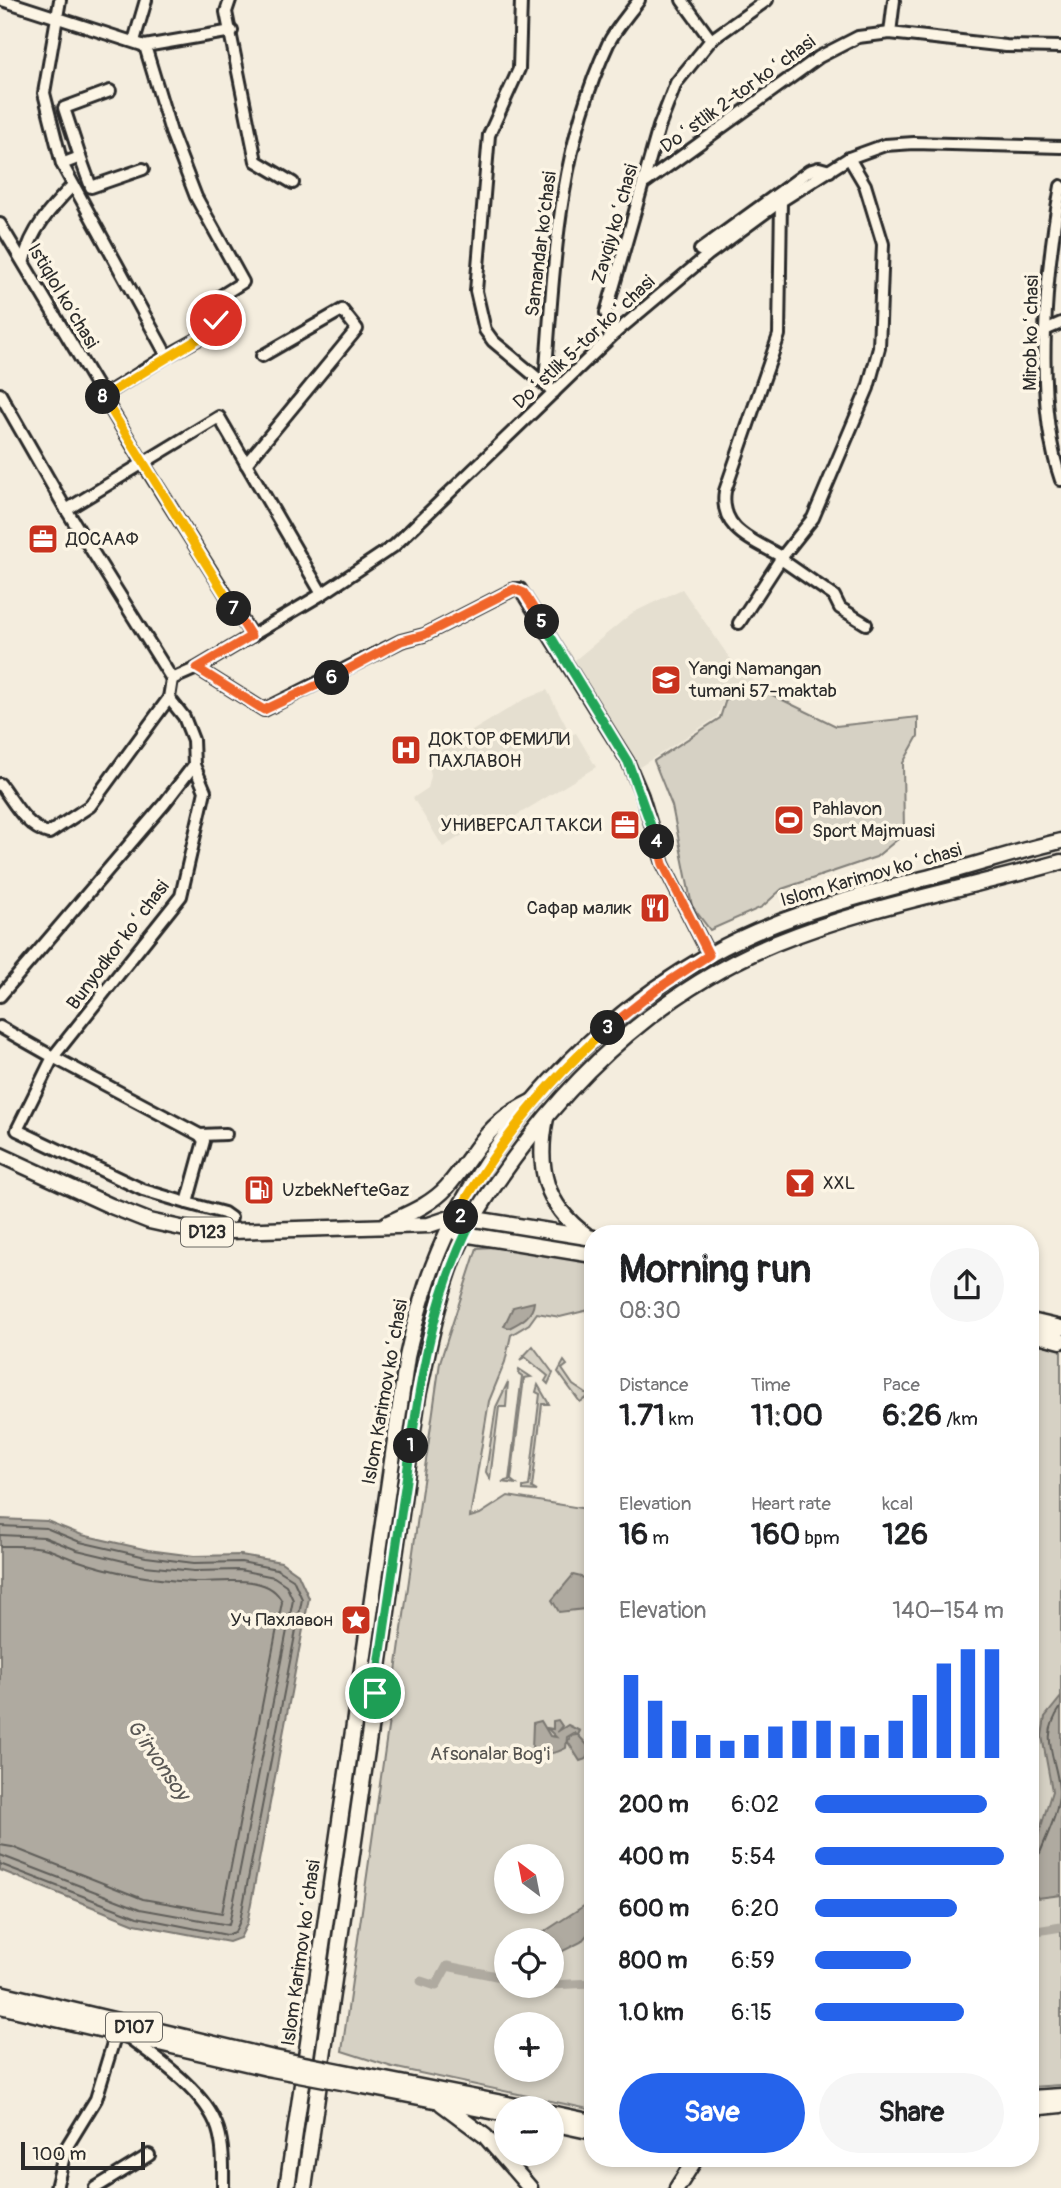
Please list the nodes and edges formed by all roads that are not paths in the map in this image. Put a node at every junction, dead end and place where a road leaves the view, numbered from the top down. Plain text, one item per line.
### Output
1 (2, 0) edge
2 (60, 0) edge
3 (146, 0) edge
4 (230, 0) edge
5 (521, 0) edge
6 (639, 0) edge
7 (682, 0) edge
8 (767, 0) edge
9 (894, 0) edge
10 (55, 17) junction
11 (232, 31) junction
12 (890, 33) junction
13 (712, 40) junction
14 (140, 44) junction
15 (1061, 47) edge
16 (110, 91) dead end
17 (1061, 147) edge
18 (80, 157) junction
19 (849, 158) junction
20 (62, 164) junction
21 (143, 169) dead end
22 (830, 171) junction
23 (646, 182) junction
24 (293, 183) dead end
25 (72, 186) junction
26 (1061, 186) edge
27 (781, 201) junction
28 (0, 224) edge
29 (700, 250) dead end
30 (24, 260) junction
31 (1061, 323) edge
32 (1045, 330) junction
33 (615, 333) junction
34 (167, 356) junction
35 (262, 356) dead end
36 (545, 382) junction
37 (554, 392) junction
38 (0, 394) edge
39 (103, 397) junction
40 (143, 463) junction
41 (246, 464) junction
42 (1061, 481) edge
43 (66, 510) junction
44 (782, 557) junction
45 (322, 594) junction
46 (739, 623) dead end
47 (866, 624) dead end
48 (251, 636) junction
49 (197, 668) junction
50 (172, 679) junction
51 (169, 698) junction
52 (194, 765) junction
53 (0, 784) edge
54 (1061, 841) edge
55 (1061, 862) edge
56 (934, 876) junction
57 (939, 895) junction
58 (709, 955) junction
59 (0, 996) edge
60 (0, 1027) edge
61 (53, 1057) junction
62 (535, 1100) junction
63 (547, 1114) junction
64 (226, 1134) dead end
65 (200, 1135) junction
66 (0, 1155) edge
67 (187, 1203) junction
68 (456, 1216) junction
69 (231, 1218) dead end
70 (473, 1219) junction
71 (429, 1226) junction
72 (377, 1228) junction
73 (584, 1231) edge
74 (448, 1232) junction
75 (465, 1233) junction
76 (584, 1237) edge
77 (584, 1253) edge
78 (1039, 1323) edge
79 (1061, 1328) edge
80 (1039, 1335) edge
81 (1061, 1341) edge
82 (0, 1993) edge
83 (0, 2006) edge
84 (121, 2035) junction
85 (268, 2063) junction
86 (364, 2081) junction
87 (1061, 2096) edge
88 (1039, 2097) edge
89 (432, 2098) junction
90 (494, 2103) edge
91 (1061, 2105) edge
92 (1039, 2107) edge
93 (494, 2111) edge
94 (564, 2116) edge
95 (584, 2120) edge
96 (564, 2126) edge
97 (584, 2130) edge
98 (149, 2155) dead end
99 (690, 2167) edge
100 (56, 2188) edge
101 (96, 2188) edge
102 (223, 2188) edge
103 (287, 2188) edge
104 (303, 2188) edge
105 (530, 2188) edge
106 (677, 2188) edge

1 - 10 street
2 - 10 street
3 - 14 street
4 - 11 street
5 - 36 street
6 - 36 street, Samandar ko‘chasi
7 - 13 street
8 - 13 street, Zavqiy koʻchasi
9 - 12 street
10 - 14 street
10 - 20 street
11 - 14 street
11 - 24 street
12 - 15 street, Doʻstlik 2-tor koʻchasi
12 - 23 street, Doʻstlik 2-tor koʻchasi
13 - 23 street, Zavqiy koʻchasi
14 - 34 street
16 - 18 street
17 - 19 street, Doʻstlik 5-tor koʻchasi
18 - 20 street
18 - 21 street
19 - 22 street, Doʻstlik 5-tor koʻchasi
19 - 44 street
20 - 25 street
22 - 27 street, Doʻstlik 5-tor koʻchasi
22 - 29 street
23 - 33 street, Zavqiy koʻchasi
25 - 30 street
25 - 34 street
26 - 32 street, Mirob koʻchasi
27 - 33 street, Doʻstlik 5-tor koʻchasi
27 - 44 street
28 - 30 street, Istiqlol ko‘chasi
30 - 39 street, Istiqlol ko‘chasi
31 - 32 street
32 - 42 street, Mirob koʻchasi
33 - 37 street, Doʻstlik 5-tor koʻchasi
34 - 39 street
35 - 41 street
36 - 37 street
37 - 45 street, Doʻstlik 5-tor koʻchasi
38 - 43 street
39 - 40 street, Istiqlol ko‘chasi
40 - 41 street
40 - 43 street
40 - 48 street, Istiqlol ko‘chasi
41 - 45 street
43 - 50 street
44 - 46 street
44 - 47 street
45 - 48 street, Doʻstlik 5-tor koʻchasi
48 - 49 street, Doʻstlik 5-tor koʻchasi
49 - 50 street, Doʻstlik 5-tor koʻchasi
49 - 58 street
50 - 51 street
51 - 52 street, Bunyodkor koʻchasi
51 - 53 street
52 - 59 street
52 - 61 street, Bunyodkor koʻchasi
54 - 56 main road, Islom Karimov koʻchasi
55 - 57 main road, Islom Karimov koʻchasi
56 - 57 main road
56 - 58 main road, Islom Karimov koʻchasi
57 - 63 main road, Islom Karimov koʻchasi
58 - 62 main road, Islom Karimov koʻchasi
60 - 61 street
61 - 65 street
61 - 67 street, Bunyodkor koʻchasi
62 - 68 main road, Islom Karimov koʻchasi
62 - 72 main road
63 - 70 main road, Islom Karimov koʻchasi
63 - 73 main road
64 - 65 street
65 - 67 street
66 - 72 main road, D123
67 - 69 street, Bunyodkor koʻchasi
68 - 70 main road
68 - 71 main road, D123
68 - 74 main road, Islom Karimov koʻchasi
70 - 75 main road, Islom Karimov koʻchasi
70 - 76 main road
71 - 72 main road, D123
71 - 74 main road, D123
74 - 75 main road, D123
74 - 103 main road, Islom Karimov koʻchasi
75 - 77 main road, D123
75 - 104 main road, Islom Karimov koʻchasi
78 - 79 main road
80 - 81 main road
82 - 85 main road, D107
83 - 84 main road, D107
84 - 85 main road, D107
84 - 100 street
84 - 102 street
85 - 86 main road, D107, bridge
86 - 89 main road, D107
86 - 90 main road, D107
87 - 88 main road
89 - 93 main road, D107
89 - 105 main road
91 - 92 main road
94 - 95 main road
96 - 97 main road
98 - 101 street
99 - 106 main road

